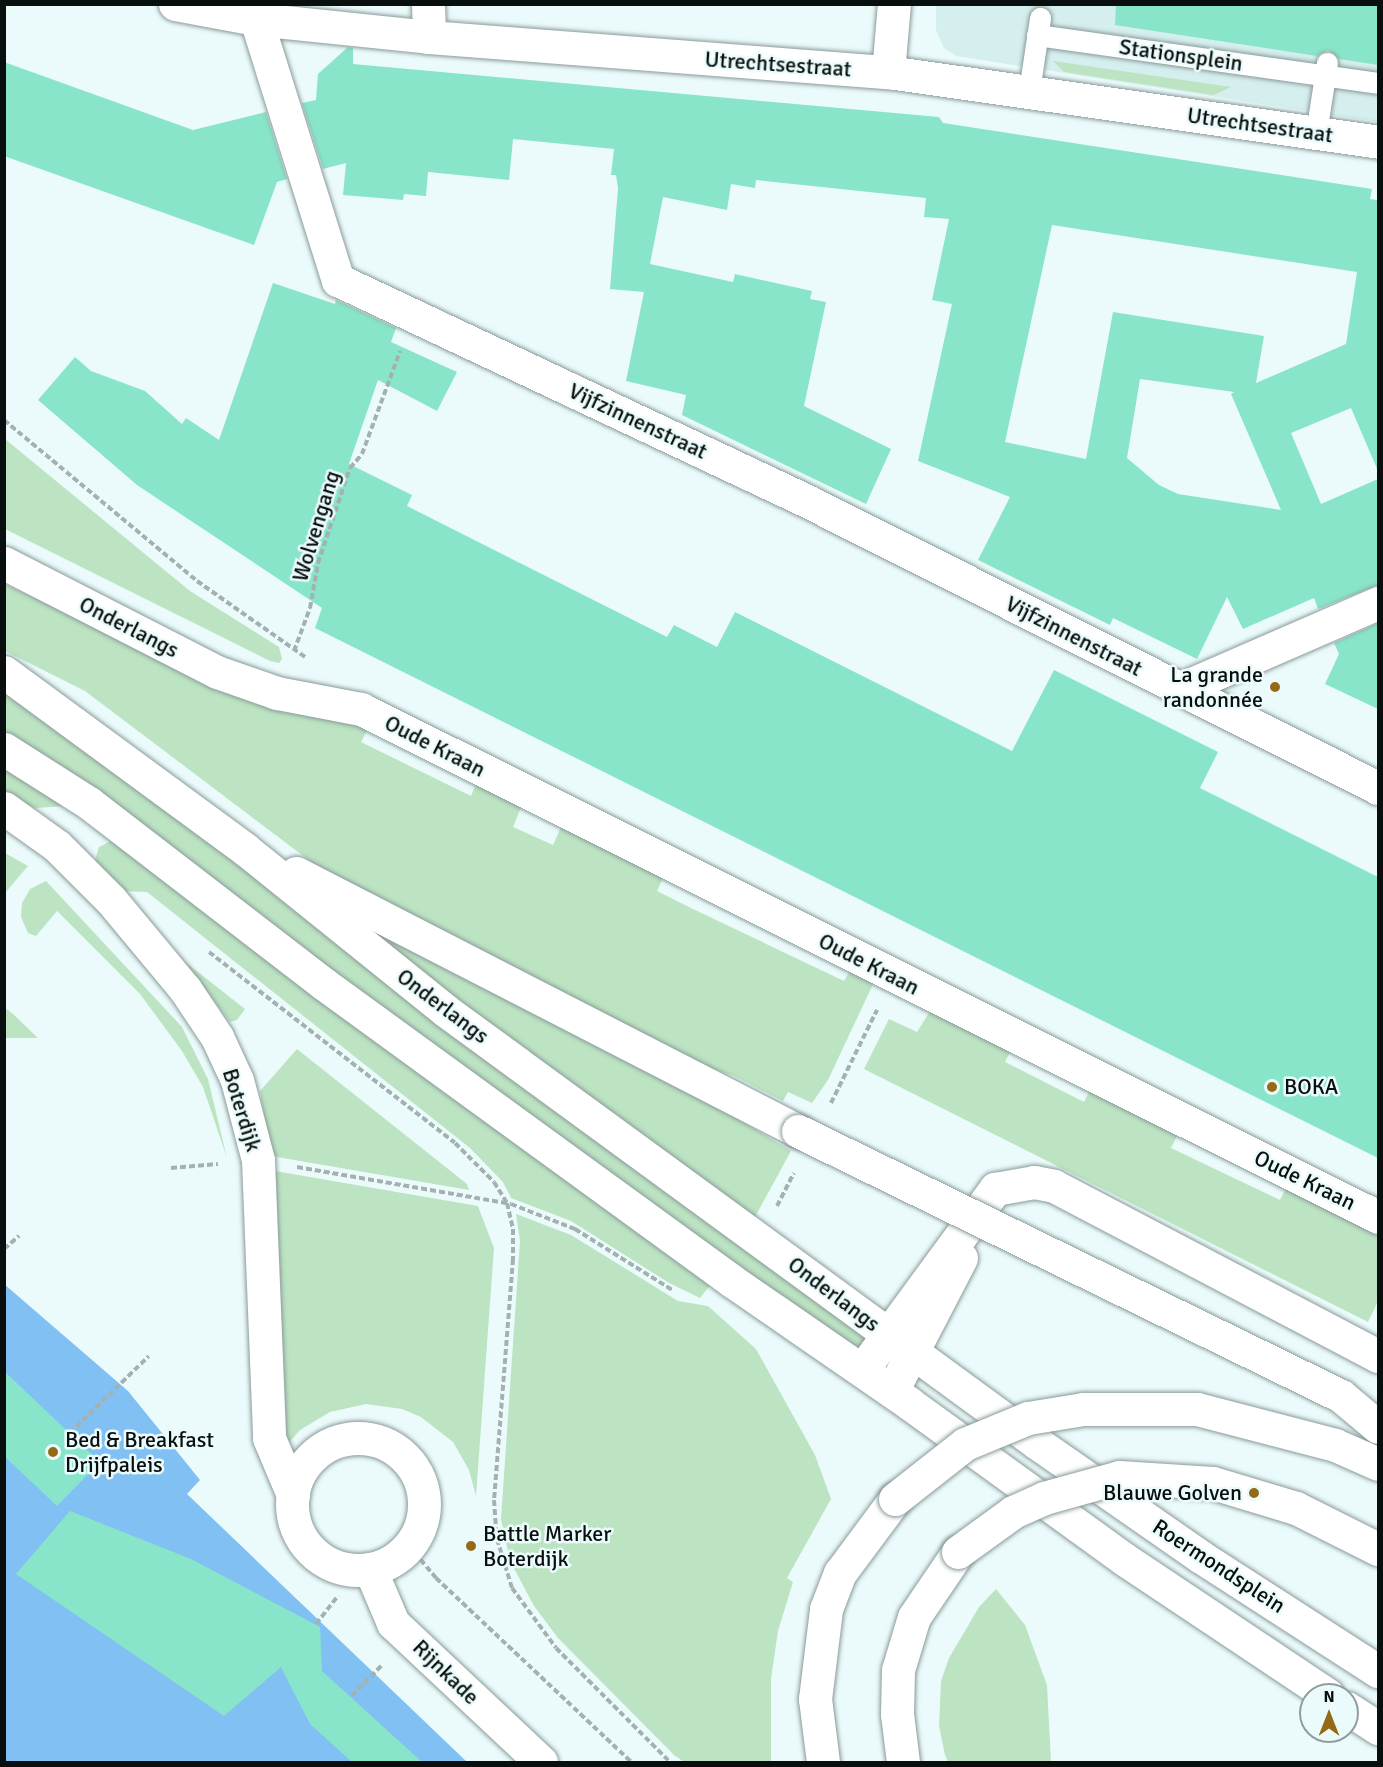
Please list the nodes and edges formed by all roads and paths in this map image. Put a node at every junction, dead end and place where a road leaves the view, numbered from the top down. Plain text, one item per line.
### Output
1 (175, 4) edge
2 (428, 4) edge
3 (894, 4) edge
4 (256, 19) junction
5 (429, 37) junction
6 (1326, 68) junction
7 (888, 72) junction
8 (1378, 83) edge
9 (1029, 91) junction
10 (1316, 133) junction
11 (1378, 142) edge
12 (401, 348) dead end
13 (4, 420) edge
14 (4, 563) edge
15 (1378, 603) edge
16 (294, 650) junction
17 (311, 660) dead end
18 (4, 672) edge
19 (1180, 689) junction
20 (277, 693) junction
21 (362, 709) joint
22 (4, 749) edge
23 (1378, 788) edge
24 (4, 808) edge
25 (246, 850) junction
26 (201, 947) dead end
27 (258, 1160) junction
28 (171, 1168) dead end
29 (995, 1189) junction
30 (507, 1203) junction
31 (1378, 1217) edge
32 (19, 1236) dead end
33 (4, 1250) edge
34 (678, 1293) dead end
35 (887, 1332) junction
36 (915, 1354) junction
37 (149, 1356) dead end
38 (1378, 1356) edge
39 (862, 1370) junction
40 (892, 1391) junction
41 (1378, 1427) edge
42 (70, 1433) dead end
43 (1378, 1464) edge
44 (292, 1495) junction
45 (409, 1546) junction
46 (1378, 1550) edge
47 (370, 1569) junction
48 (338, 1596) dead end
49 (316, 1624) dead end
50 (1378, 1671) edge
51 (373, 1673) dead end
52 (1310, 1683) edge
53 (352, 1696) dead end
54 (1359, 1715) edge
55 (1378, 1728) edge
56 (541, 1762) edge
57 (631, 1762) edge
58 (670, 1762) edge
59 (822, 1762) edge
60 (903, 1762) edge

1 - 4 street, Utrechtsestraat
2 - 5 street
3 - 7 street
4 - 5 street, Utrechtsestraat
4 - 19 street, Vijfzinnenstraat
5 - 7 street, Utrechtsestraat
6 - 8 lane, Stationsplein
6 - 9 lane, Stationsplein
6 - 10 lane
7 - 9 street, Utrechtsestraat
9 - 10 street, Utrechtsestraat
10 - 11 street, Utrechtsestraat
12 - 16 path, Wolvengang
13 - 16 path
14 - 20 street, Onderlangs
15 - 19 street
16 - 17 path
16 - 20 path, Wolvengang
18 - 25 street, Onderlangs
19 - 23 street, Vijfzinnenstraat
20 - 21 street, Onderlangs
21 - 31 street, Oude Kraan
22 - 39 street, Onderlangs
24 - 27 street, Boterdijk
25 - 35 street, Onderlangs
25 - 41 street, bridge
26 - 30 path
27 - 28 path
27 - 30 path
27 - 44 street, Boterdijk
29 - 35 street
29 - 36 street
29 - 38 street
30 - 34 path
30 - 58 path
32 - 33 path
35 - 36 street, Roermondsplein
35 - 39 street
36 - 40 street
36 - 50 street, Roermondsplein
37 - 42 path
39 - 40 street, Roermondsplein
40 - 52 street, Roermondsplein
43 - 59 street, bridge
44 - 45 street
44 - 47 street
45 - 47 street
45 - 57 path
46 - 60 street, bridge
47 - 56 street, Rijnkade
48 - 49 path
51 - 53 path
54 - 55 street

